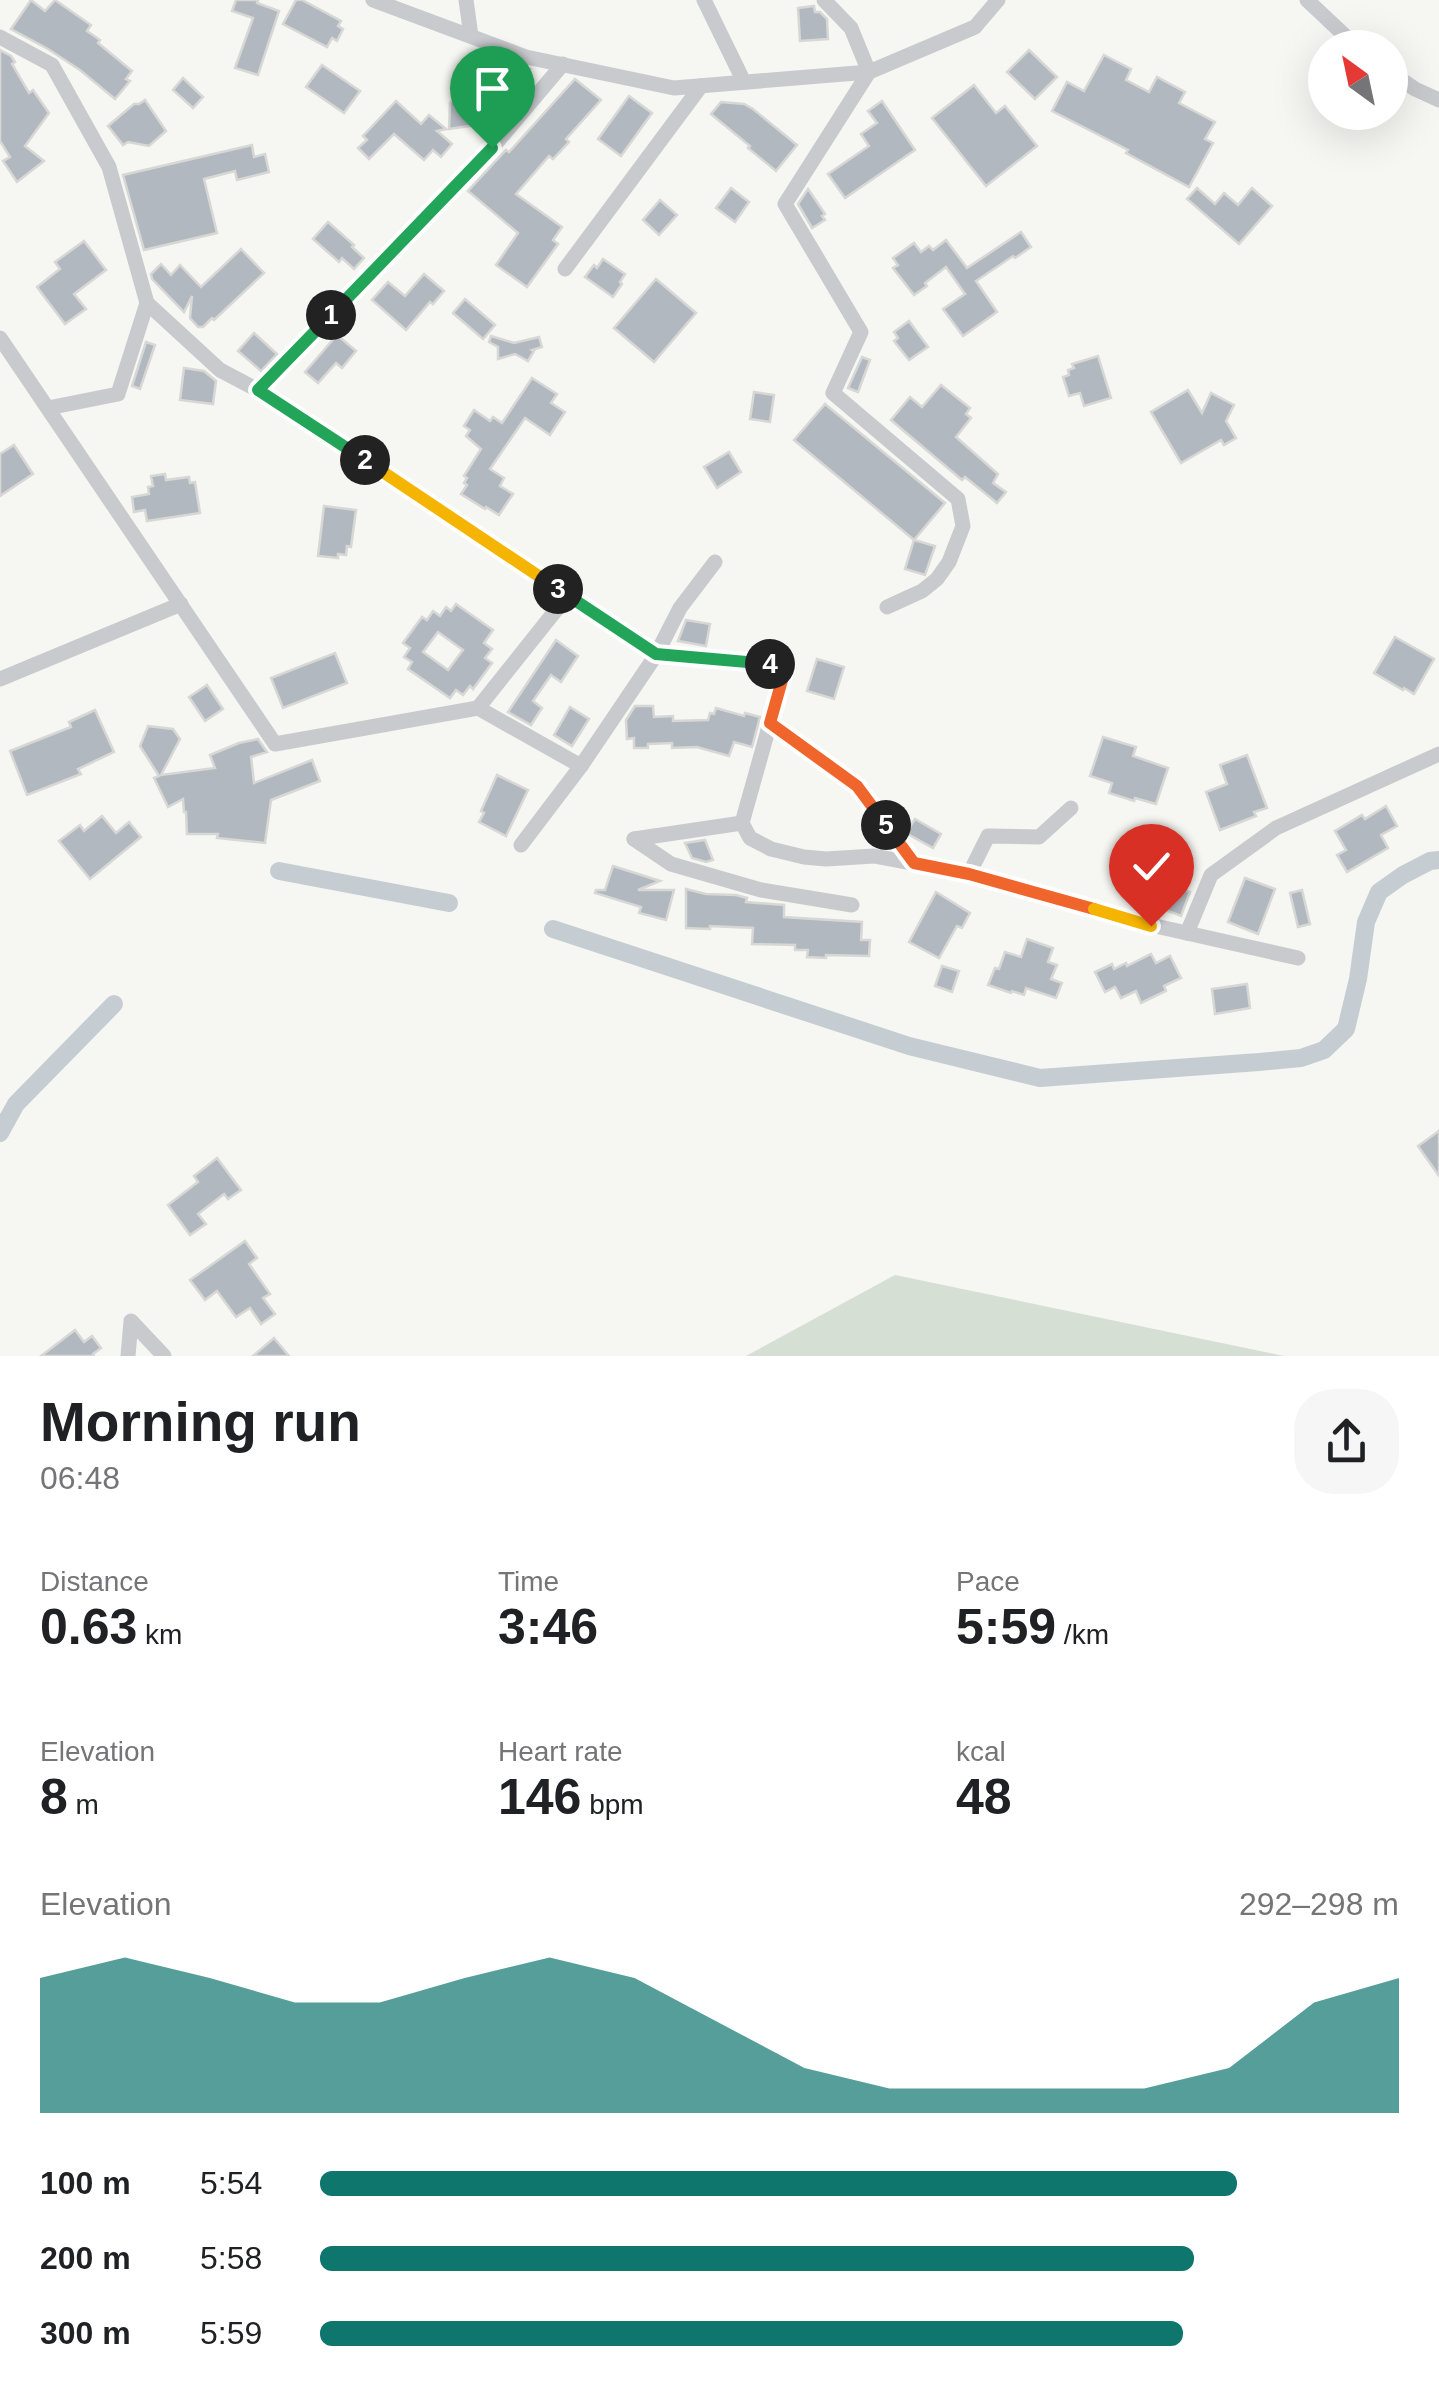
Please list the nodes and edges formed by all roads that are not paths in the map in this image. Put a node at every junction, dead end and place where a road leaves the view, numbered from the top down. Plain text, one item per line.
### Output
1 (374, 0) edge
2 (466, 0) edge
3 (704, 0) edge
4 (824, 0) edge
5 (998, 0) edge
6 (1306, 0) edge
7 (1338, 30) edge
8 (471, 36) junction
9 (0, 37) edge
10 (563, 64) junction
11 (869, 72) junction
12 (744, 82) junction
13 (1408, 84) edge
14 (700, 86) junction
15 (1439, 100) edge
16 (565, 268) dead end
17 (147, 304) junction
18 (0, 338) edge
19 (258, 390) junction
20 (48, 408) junction
21 (715, 562) dead end
22 (568, 595) junction
23 (180, 604) junction
24 (887, 608) dead end
25 (656, 654) junction
26 (0, 679) edge
27 (478, 708) junction
28 (770, 723) junction
29 (1439, 754) edge
30 (581, 766) junction
31 (1071, 808) dead end
32 (742, 824) junction
33 (521, 845) dead end
34 (914, 863) junction
35 (969, 874) junction
36 (852, 906) dead end
37 (1188, 934) junction
38 (1298, 958) dead end
39 (128, 1356) edge
40 (164, 1356) edge

1 - 8 street
2 - 8 street
3 - 12 street
4 - 11 street
5 - 11 street
6 - 7 street
8 - 10 street
9 - 17 street
10 - 14 street
10 - 19 street
11 - 12 street
11 - 24 street
12 - 14 street
13 - 15 street
14 - 16 street
17 - 19 street
17 - 20 street
18 - 20 street
19 - 22 street
20 - 23 street
21 - 25 street
22 - 25 street
22 - 27 street
23 - 26 street
23 - 27 street
25 - 28 street
25 - 30 street
27 - 30 street
28 - 32 street
28 - 34 street
29 - 37 street
30 - 33 street
31 - 35 street
32 - 34 street
32 - 36 street
34 - 35 street
35 - 37 street
37 - 38 street
39 - 40 street

